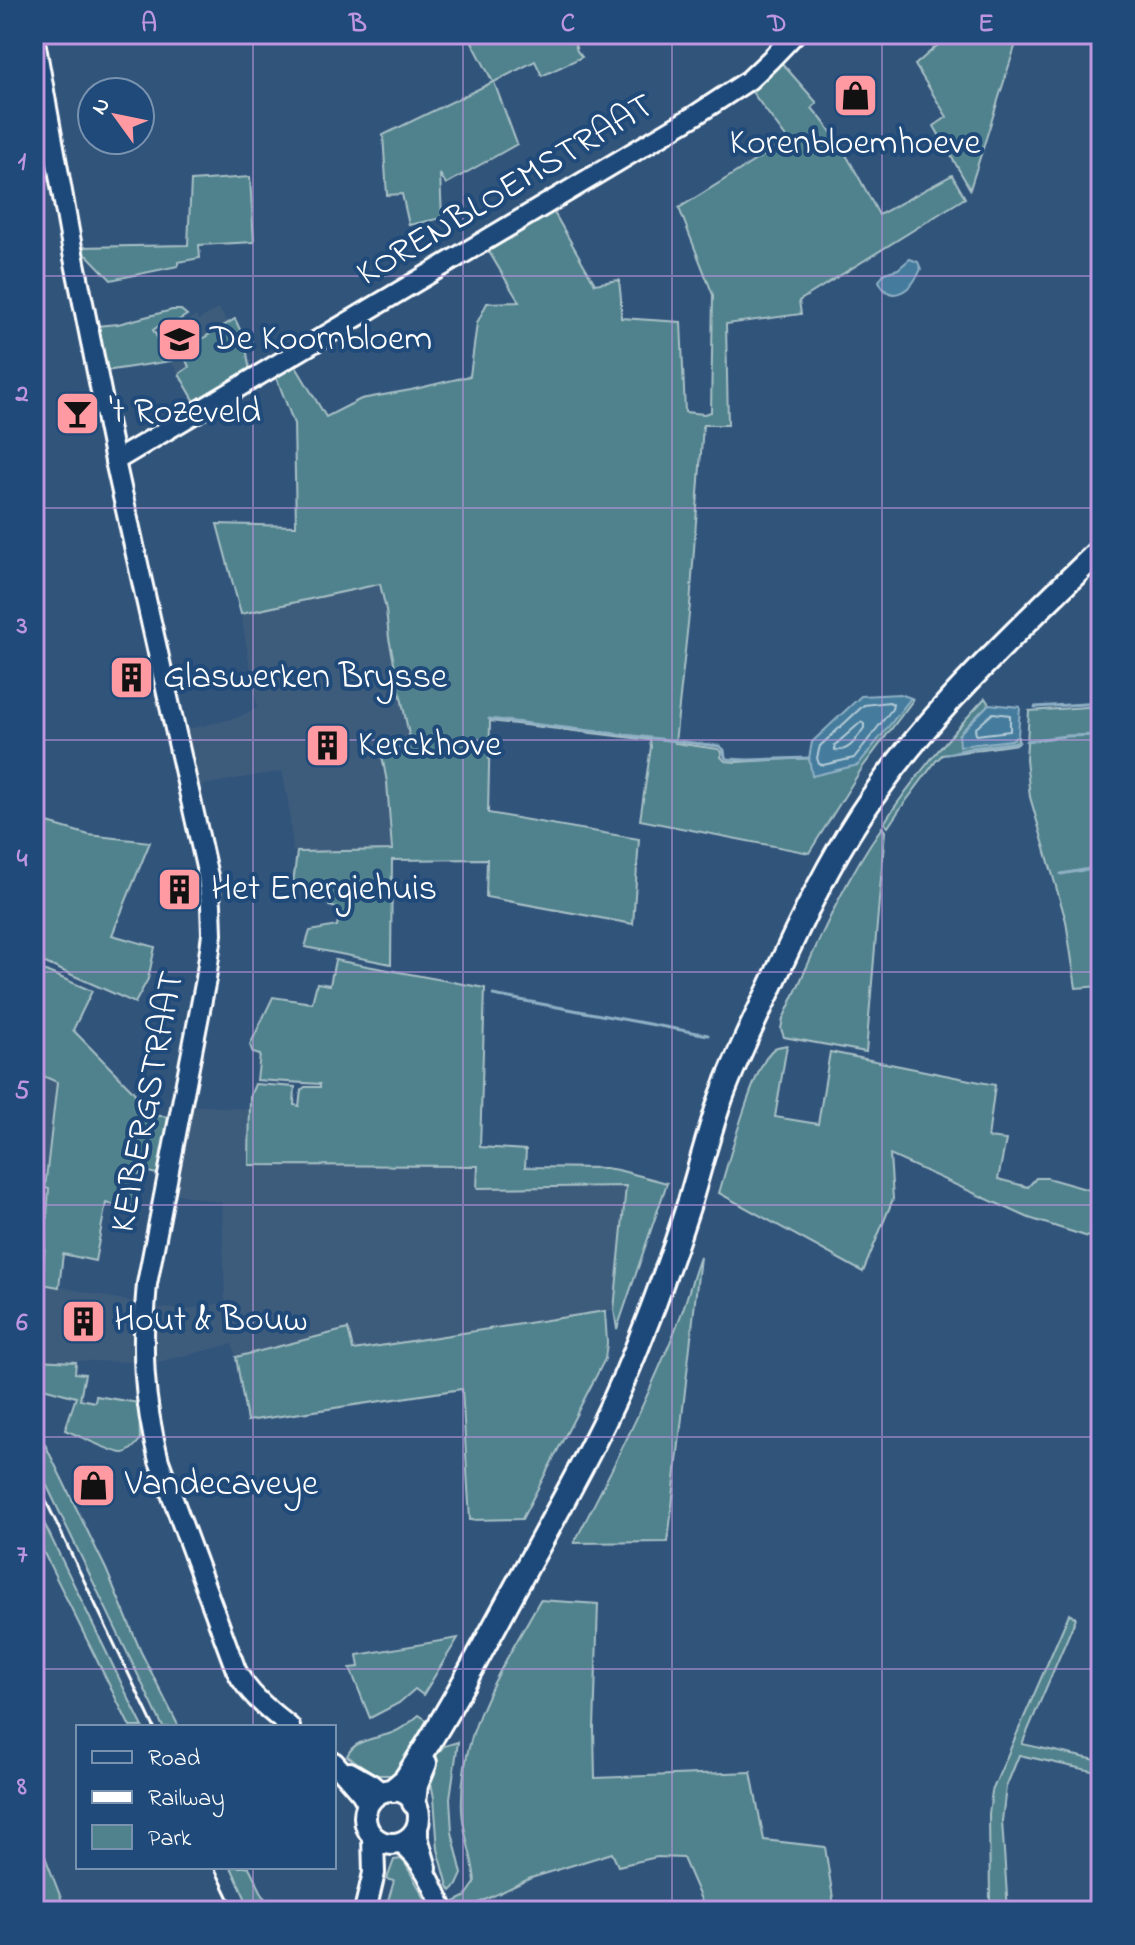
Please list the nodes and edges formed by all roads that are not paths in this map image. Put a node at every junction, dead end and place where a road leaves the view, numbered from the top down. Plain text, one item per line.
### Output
1 (795, 34) edge
2 (34, 35) edge
3 (115, 461) junction
4 (1101, 549) edge
5 (456, 1697) junction
6 (288, 1725) edge
7 (337, 1764) edge
8 (380, 1796) junction
9 (416, 1813) junction
10 (388, 1842) junction
11 (429, 1879) junction
12 (365, 1911) edge
13 (444, 1911) edge

1 - 3 street, KORENBLOEMSTRAAT
2 - 3 street, KEIBERGSTRAAT
3 - 6 street, KEIBERGSTRAAT
4 - 5 highway
5 - 8 highway
5 - 9 highway
7 - 8 street
8 - 9 main road
8 - 10 main road
9 - 10 main road
9 - 11 street
10 - 11 street
10 - 12 main road
11 - 13 street

